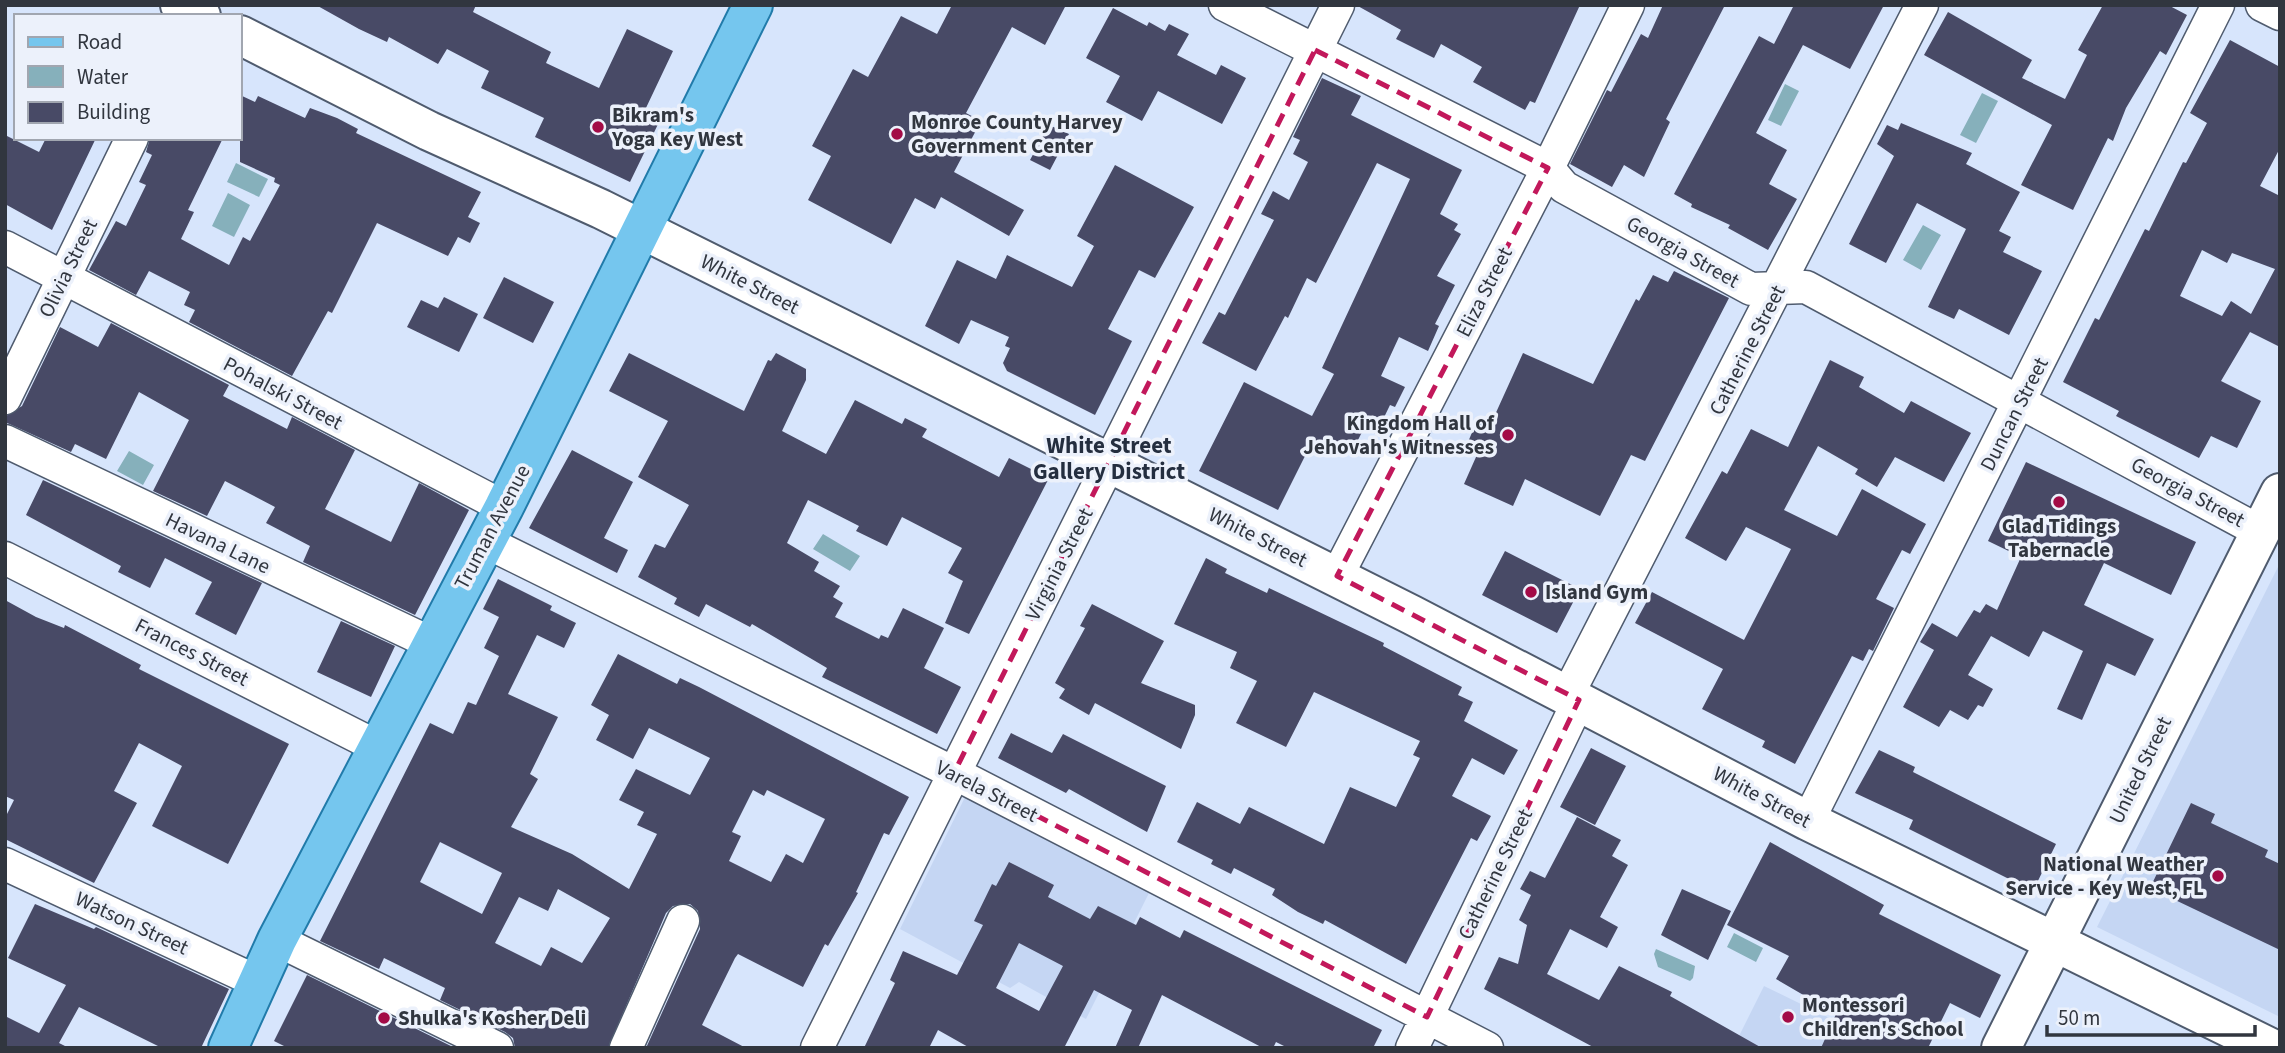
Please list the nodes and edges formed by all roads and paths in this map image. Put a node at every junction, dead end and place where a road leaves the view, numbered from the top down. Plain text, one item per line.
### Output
1 (753, 5) edge
2 (1225, 5) edge
3 (1338, 5) edge
4 (1628, 5) edge
5 (1923, 5) edge
6 (2218, 5) edge
7 (2263, 5) edge
8 (2280, 14) edge
9 (242, 36) edge
10 (1315, 50) junction
11 (131, 140) edge
12 (1548, 168) junction
13 (642, 229) junction
14 (5, 247) edge
15 (62, 277) junction
16 (1779, 288) junction
17 (5, 398) edge
18 (2020, 401) junction
19 (5, 441) edge
20 (1110, 463) junction
21 (2280, 492) edge
22 (504, 507) junction
23 (2259, 531) junction
24 (484, 541) junction
25 (5, 558) edge
26 (1337, 576) junction
27 (431, 643) junction
28 (1574, 697) junction
29 (378, 747) junction
30 (954, 774) junction
31 (1808, 821) junction
32 (5, 864) edge
33 (683, 920) dead end
34 (277, 940) junction
35 (2053, 944) junction
36 (258, 982) junction
37 (1427, 1017) junction
38 (228, 1048) edge
39 (497, 1048) edge
40 (626, 1048) edge
41 (817, 1048) edge
42 (1412, 1048) edge
43 (1487, 1048) edge
44 (2001, 1048) edge
45 (2271, 1048) edge

1 - 13 main road, Truman Avenue
2 - 10 street, Georgia Street
3 - 10 street, Virginia Street
4 - 12 street, Eliza Street
5 - 16 street, Catherine Street
6 - 18 street, Duncan Street
7 - 8 street
9 - 13 street, White Street
10 - 12 street, Georgia Street
10 - 20 street, Virginia Street
11 - 15 street, Olivia Street
12 - 16 street, Georgia Street
12 - 26 street, Eliza Street
13 - 20 street, White Street
13 - 22 main road, Truman Avenue
14 - 15 street, Pohalski Street
15 - 17 street, Olivia Street
15 - 22 street, Pohalski Street
16 - 18 street, Georgia Street
16 - 28 street, Catherine Street
18 - 23 street, Georgia Street
18 - 31 street, Duncan Street
19 - 27 street, Havana Lane
20 - 26 street, White Street
20 - 30 street, Virginia Street
21 - 23 street, United Street
22 - 24 main road, Truman Avenue
23 - 35 street, United Street
24 - 27 main road, Truman Avenue
24 - 30 street, Varela Street
25 - 29 street, Frances Street
26 - 28 street, White Street
27 - 29 main road, Truman Avenue
28 - 31 street, White Street
28 - 37 street, Catherine Street
29 - 34 main road, Truman Avenue
30 - 37 street, Varela Street
30 - 41 street, Virginia Street
31 - 35 street, White Street
32 - 36 street, Watson Street
33 - 40 street
34 - 36 main road, Truman Avenue
34 - 39 street
35 - 44 street, United Street
35 - 45 street, White Street
36 - 38 main road, Truman Avenue
37 - 42 street, Catherine Street
37 - 43 street, Varela Street

